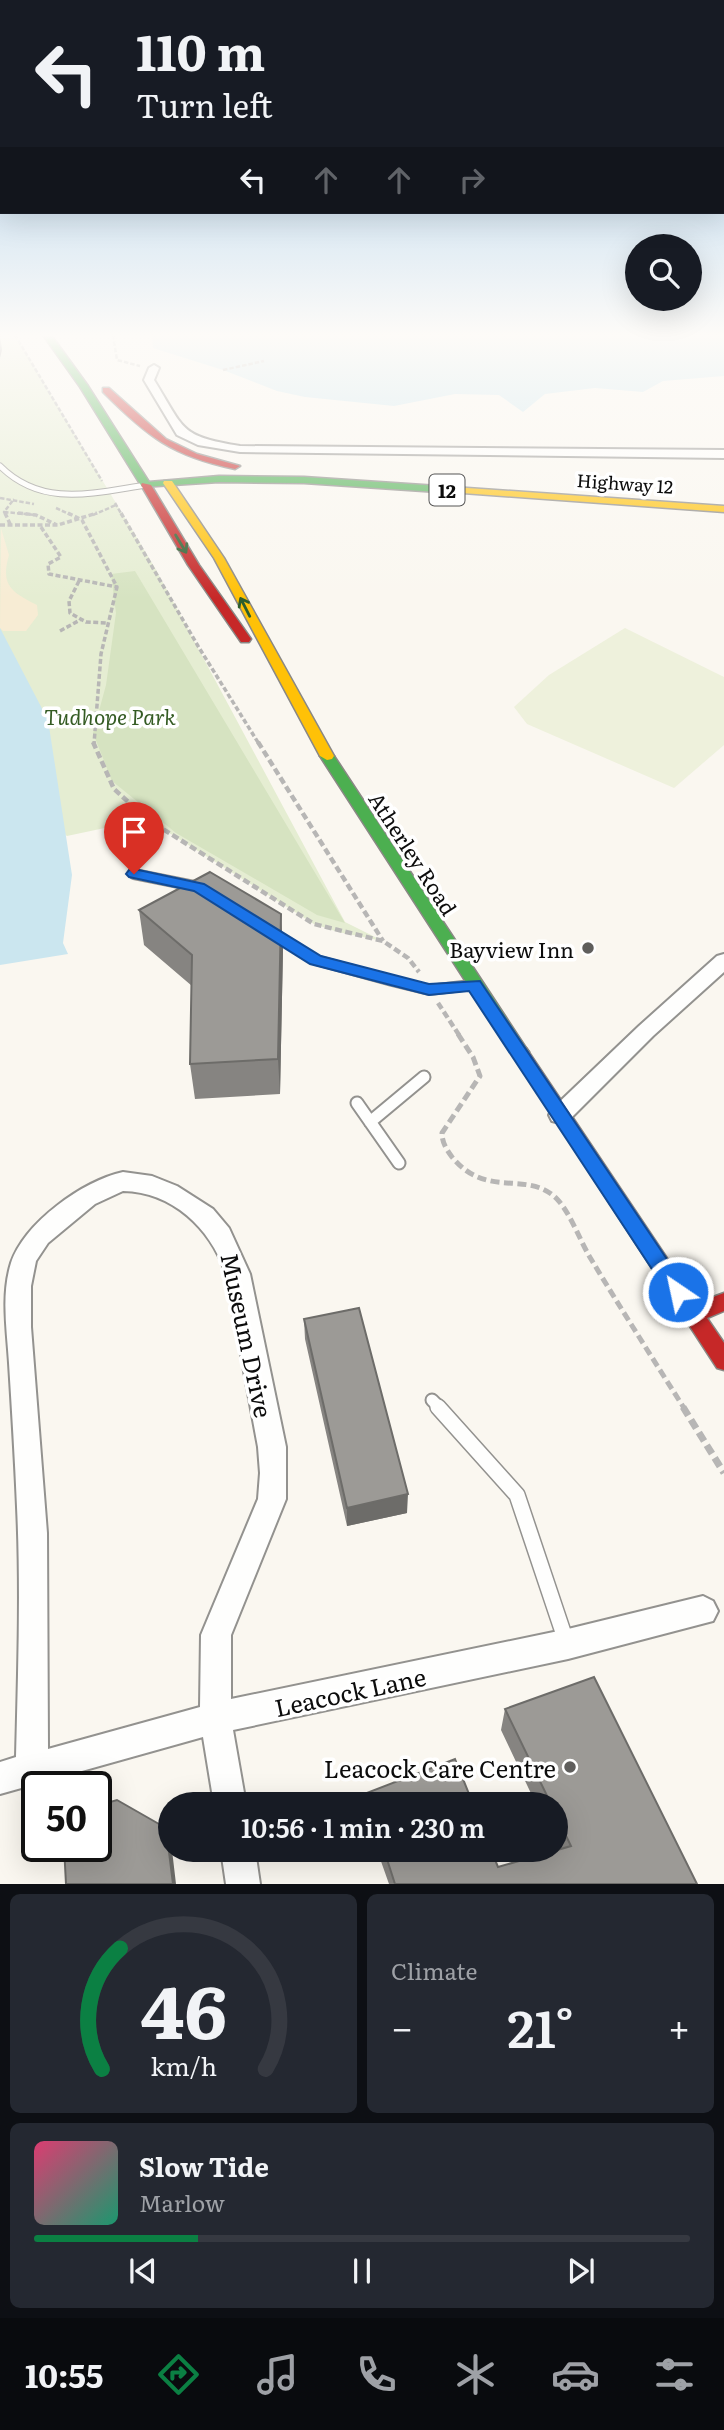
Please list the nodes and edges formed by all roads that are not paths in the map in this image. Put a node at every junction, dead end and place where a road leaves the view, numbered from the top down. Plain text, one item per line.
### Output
1 (107, 423) edge
2 (129, 423) edge
3 (139, 423) edge
4 (175, 423) edge
5 (145, 447) dead end
6 (724, 454) edge
7 (0, 466) edge
8 (164, 476) junction
9 (304, 480) junction
10 (146, 485) junction
11 (724, 509) edge
12 (325, 752) junction
13 (134, 874) dead end
14 (211, 894) edge
15 (269, 931) edge
16 (724, 961) edge
17 (474, 985) junction
18 (424, 1077) dead end
19 (357, 1103) dead end
20 (561, 1115) junction
21 (370, 1122) junction
22 (399, 1163) dead end
23 (724, 1302) edge
24 (693, 1314) junction
25 (724, 1361) edge
26 (432, 1400) dead end
27 (703, 1611) dead end
28 (568, 1644) junction
29 (215, 1718) junction
30 (32, 1769) junction
31 (0, 1778) edge
32 (228, 1792) edge
33 (240, 1862) edge
34 (243, 1884) edge

1 - 10 main road, Atherley Road
2 - 5 main road
3 - 9 main road
4 - 6 street
7 - 10 lane
8 - 9 main road, Highway 12 / 12
8 - 10 main road, Highway 12 / 12
12 -> 8 main road, Atherley Road
9 - 11 main road, Highway 12 / 12
10 -> 12 main road, Atherley Road
12 - 17 main road, Atherley Road
13 - 14 lane
15 - 17 lane
16 - 20 street
17 - 20 main road, Atherley Road
18 - 21 lane
19 - 21 lane
20 - 24 main road, Atherley Road
21 - 22 lane
23 - 24 main road
24 - 25 main road, Atherley Road
26 - 28 lane
27 - 28 street, Leacock Lane
28 - 29 street, Leacock Lane
29 - 30 street, Leacock Lane
29 - 30 street, Museum Drive
29 - 32 street, Museum Drive
30 - 31 street, Leacock Lane
33 - 34 street

